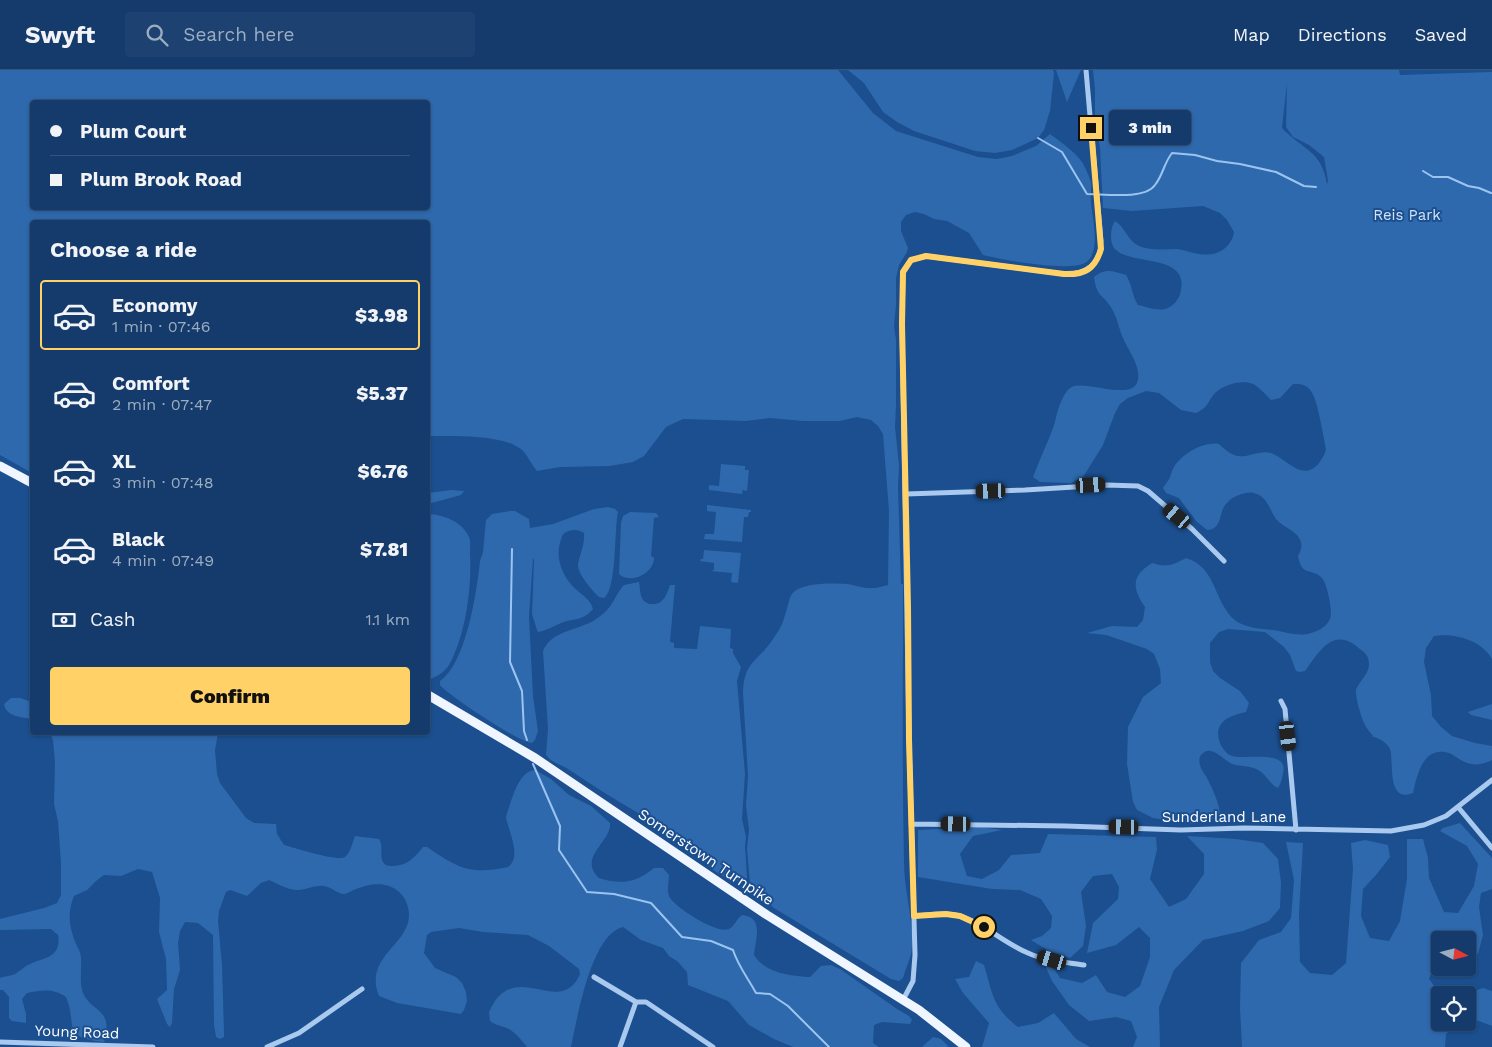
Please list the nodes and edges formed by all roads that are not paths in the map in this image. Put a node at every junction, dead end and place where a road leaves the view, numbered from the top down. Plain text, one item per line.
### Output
1 (1086, 70) edge
2 (0, 466) edge
3 (30, 483) edge
4 (906, 494) junction
5 (1224, 562) dead end
6 (430, 696) edge
7 (1281, 701) dead end
8 (1492, 780) edge
9 (1458, 807) junction
10 (911, 824) junction
11 (1296, 830) junction
12 (1492, 848) edge
13 (914, 916) junction
14 (1084, 965) dead end
15 (594, 977) dead end
16 (362, 989) dead end
17 (903, 1000) junction
18 (636, 1002) junction
19 (0, 1042) edge
20 (964, 1046) edge
21 (153, 1047) edge
22 (267, 1047) edge
23 (620, 1047) edge
24 (713, 1047) edge

1 - 4 street
2 - 3 main road
4 - 5 street
4 - 10 street
6 - 17 main road, Somerstown Turnpike
7 - 11 street
8 - 9 street, Sunderland Lane
9 - 11 street, Sunderland Lane
9 - 12 street
10 - 11 street, Sunderland Lane
10 - 13 street
13 - 14 street
13 - 17 street
15 - 18 street
16 - 22 street
17 - 20 main road, Somerstown Turnpike
18 - 23 street
18 - 24 street
19 - 21 street, Young Road

